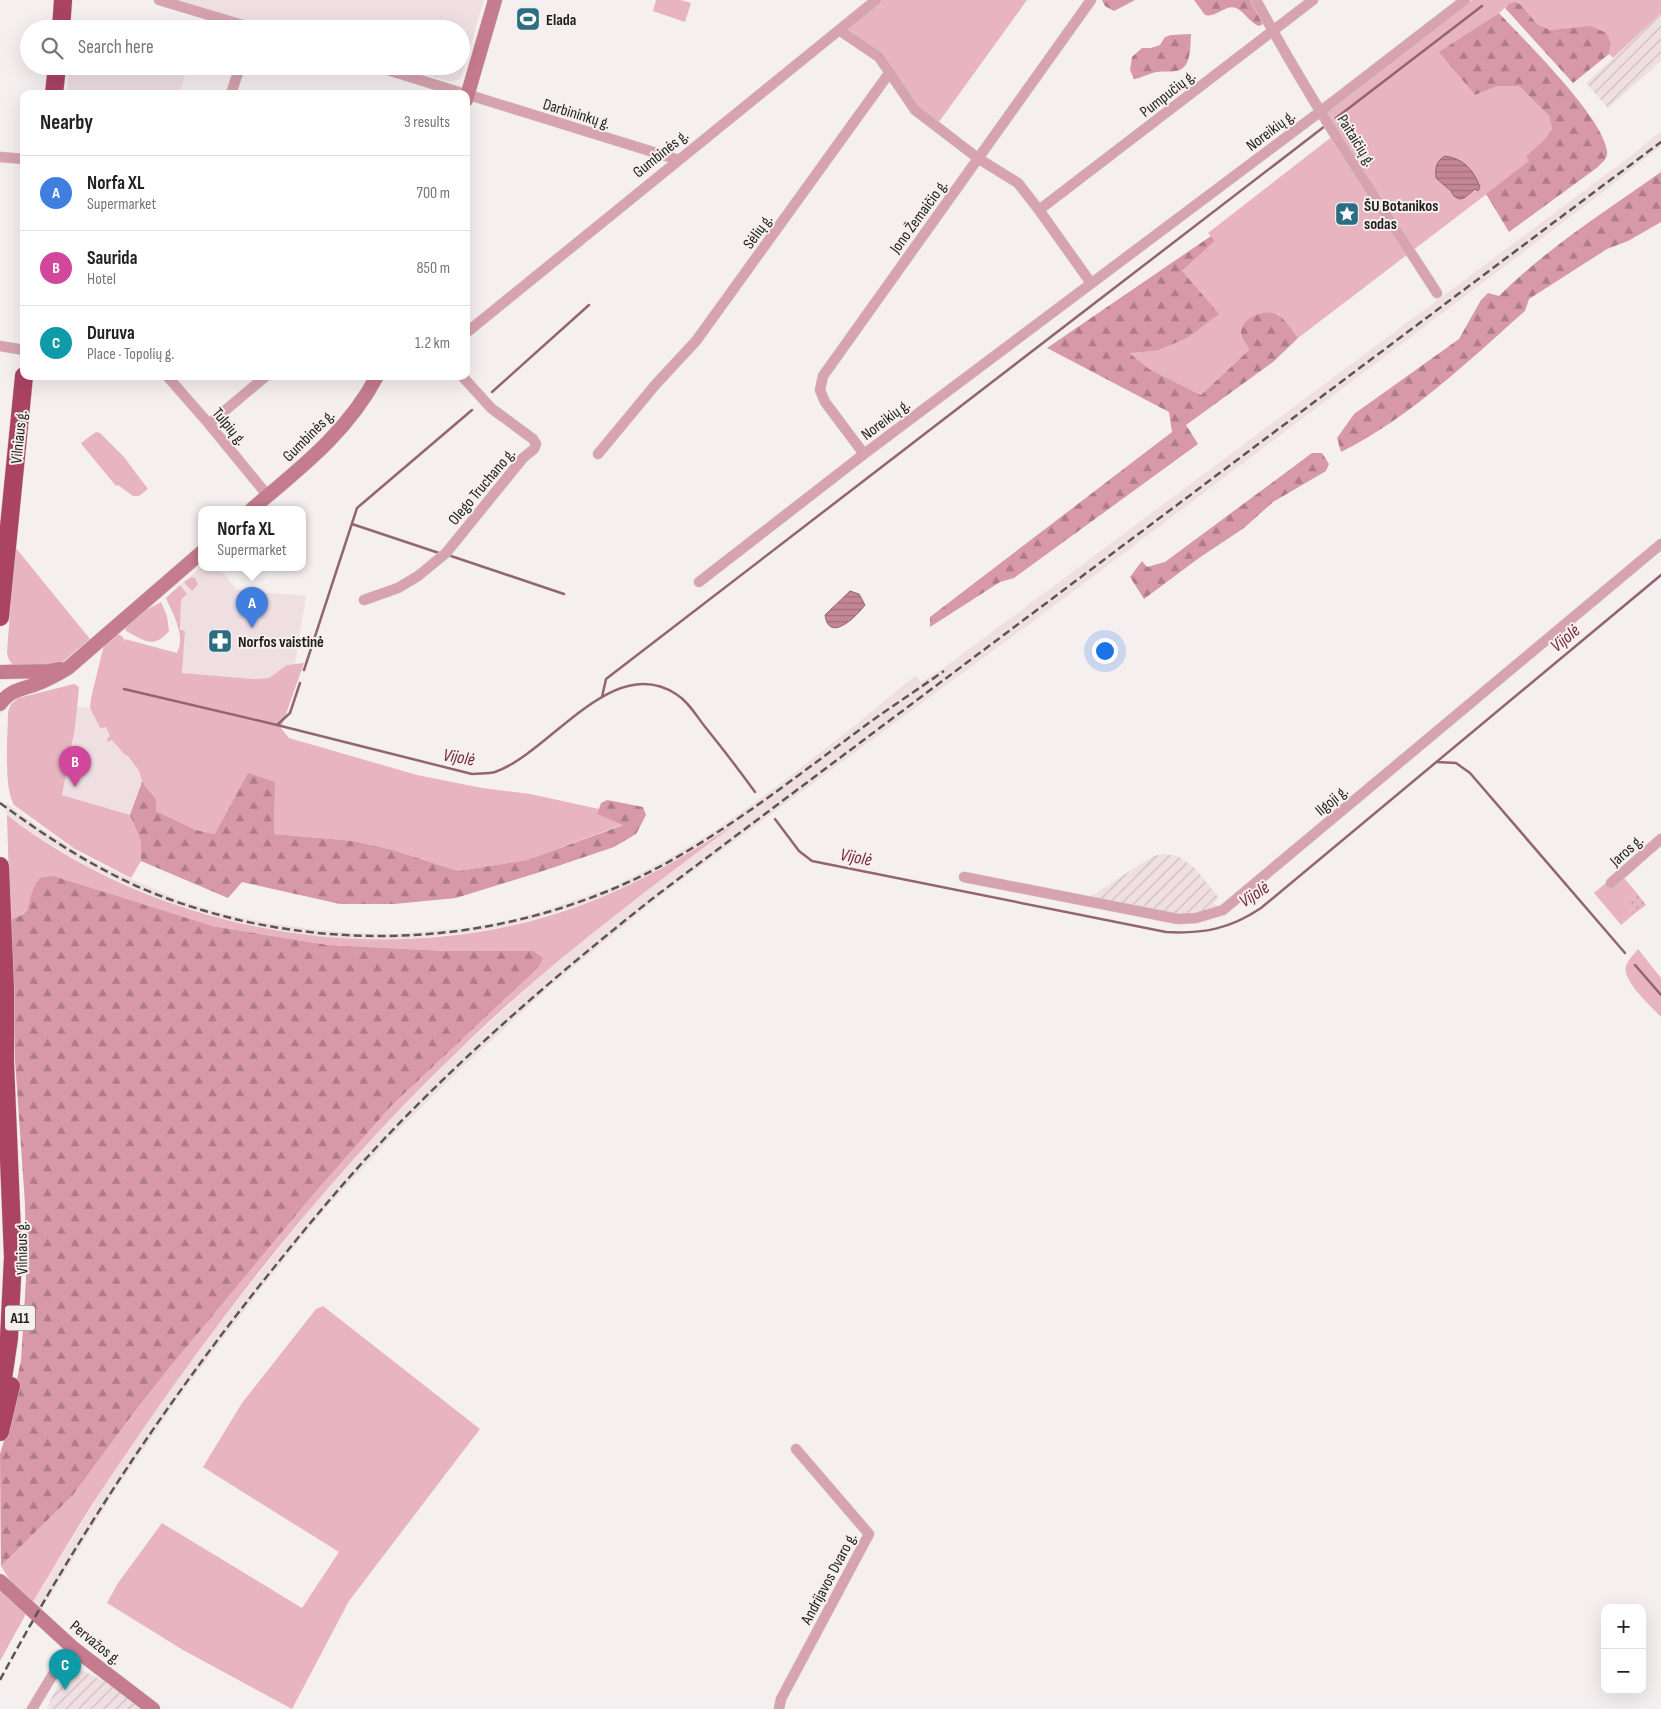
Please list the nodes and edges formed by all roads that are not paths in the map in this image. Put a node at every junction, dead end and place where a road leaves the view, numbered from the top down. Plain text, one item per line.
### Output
1 (64, 0) edge
2 (159, 0) edge
3 (495, 0) edge
4 (876, 0) edge
5 (1091, 0) edge
6 (1256, 0) edge
7 (1313, 0) edge
8 (1465, 0) edge
9 (62, 20) edge
10 (225, 20) edge
11 (839, 30) junction
12 (1273, 31) junction
13 (890, 72) junction
14 (56, 75) edge
15 (237, 75) edge
16 (403, 75) edge
17 (54, 90) edge
18 (232, 90) edge
19 (450, 90) edge
20 (468, 90) edge
21 (470, 96) edge
22 (1321, 111) junction
23 (0, 157) edge
24 (20, 159) edge
25 (979, 159) junction
26 (679, 160) junction
27 (1039, 210) junction
28 (1091, 283) junction
29 (1437, 293) dead end
30 (470, 331) edge
31 (0, 346) edge
32 (20, 349) edge
33 (24, 380) edge
34 (170, 380) edge
35 (261, 380) edge
36 (375, 380) edge
37 (466, 380) edge
38 (209, 424) junction
39 (598, 454) dead end
40 (864, 454) junction
41 (268, 496) junction
42 (256, 506) edge
43 (4, 539) edge
44 (1661, 544) edge
45 (198, 555) edge
46 (699, 582) dead end
47 (364, 600) dead end
48 (0, 617) edge
49 (68, 668) junction
50 (0, 672) edge
51 (0, 704) edge
52 (1661, 839) edge
53 (0, 866) edge
54 (964, 877) dead end
55 (1611, 883) dead end
56 (1, 891) edge
57 (6, 1062) edge
58 (0, 1399) edge
59 (0, 1432) edge
60 (796, 1449) dead end
61 (0, 1574) edge
62 (0, 1581) edge
63 (19, 1599) junction
64 (72, 1647) junction
65 (32, 1709) edge
66 (153, 1709) edge
67 (779, 1709) edge

1 - 9 highway
2 - 10 street
3 - 20 main road
4 - 11 street, Gumbinės g.
5 - 25 street, Jono Žemaičio g.
6 - 12 street, Paitaičių g.
7 - 12 street, Pumpučių g.
8 - 22 street, Noreikių g.
11 - 13 street
11 - 26 street, Gumbinės g.
12 - 22 street, Paitaičių g.
12 - 27 street, Pumpučių g.
13 - 25 street
13 - 39 street, Sėlių g.
14 - 17 highway
15 - 18 street
16 - 19 street, Darbininkų g.
21 - 26 street, Darbininkų g.
22 - 28 street, Noreikių g.
22 - 29 street, Paitaičių g.
23 - 24 street
25 - 27 street
25 - 40 street, Jono Žemaičio g.
26 - 30 street, Gumbinės g.
27 - 28 street
28 - 40 street, Noreikių g.
31 - 32 street
33 - 43 highway, Vilniaus g.
34 - 38 street, Tulpių g.
35 - 38 street
36 - 41 main road, Gumbinės g.
37 - 47 street, Olego Truchano g.
38 - 41 street, Tulpių g.
40 - 46 street, Noreikių g.
41 - 42 main road, Gumbinės g.
43 - 48 highway, Vilniaus g.
44 - 54 street, Ilgoji g.
45 - 49 main road
49 - 50 main road
49 - 51 main road
52 - 55 street, Jaros g.
53 - 56 highway, Vilniaus g. / A11
56 - 57 highway, Vilniaus g. / A11
57 - 58 highway, Vilniaus g. / A11
57 - 59 highway, Vilniaus g. / A11
60 - 67 street, Andrijavos Dvaro g.
61 - 63 main road, Pervažos g.
62 - 63 main road, Pervažos g.
63 - 64 main road, Pervažos g.
64 - 65 street
64 - 66 main road, Pervažos g.

